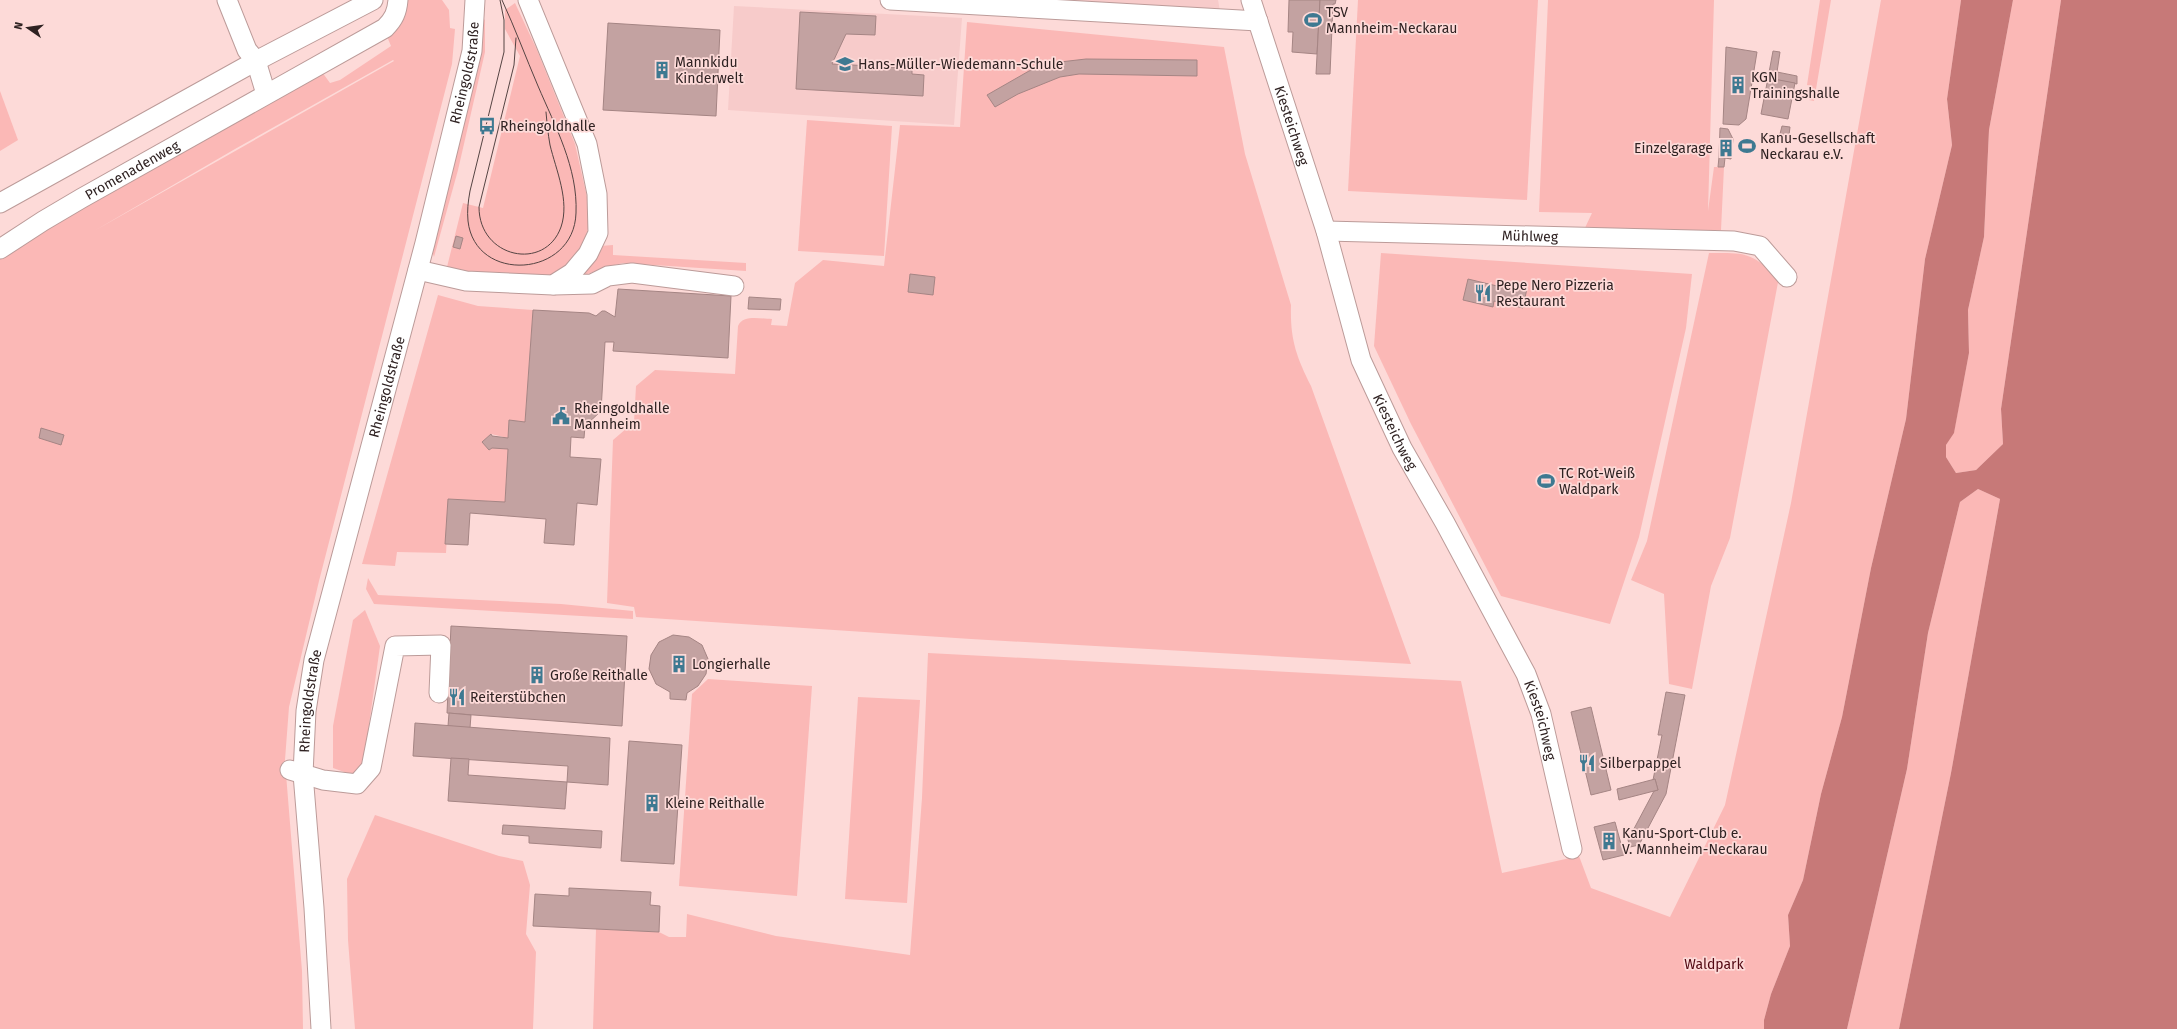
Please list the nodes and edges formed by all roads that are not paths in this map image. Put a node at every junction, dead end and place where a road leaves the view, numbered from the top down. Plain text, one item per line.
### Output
1 (227, 0) edge
2 (373, 0) edge
3 (398, 0) edge
4 (475, 0) edge
5 (528, 0) edge
6 (890, 0) edge
7 (1252, 0) edge
8 (1258, 20) junction
9 (256, 61) junction
10 (266, 94) junction
11 (0, 203) edge
12 (1326, 231) junction
13 (0, 250) edge
14 (418, 270) junction
15 (1787, 277) dead end
16 (553, 285) junction
17 (734, 286) dead end
18 (440, 693) dead end
19 (296, 772) junction
20 (1572, 849) dead end
21 (320, 1029) edge

1 - 9 street
2 - 9 street
3 - 10 street, Promenadenweg
4 - 14 street, Rheingoldstraße
5 - 16 street
6 - 8 street
7 - 8 street, Kiesteichweg
8 - 12 street, Kiesteichweg
9 - 10 street
9 - 11 street
10 - 13 street, Promenadenweg
12 - 15 street, Mühlweg
12 - 20 street, Kiesteichweg
14 - 16 street
14 - 19 street, Rheingoldstraße
16 - 17 street
18 - 19 street
19 - 21 street, Rheingoldstraße

